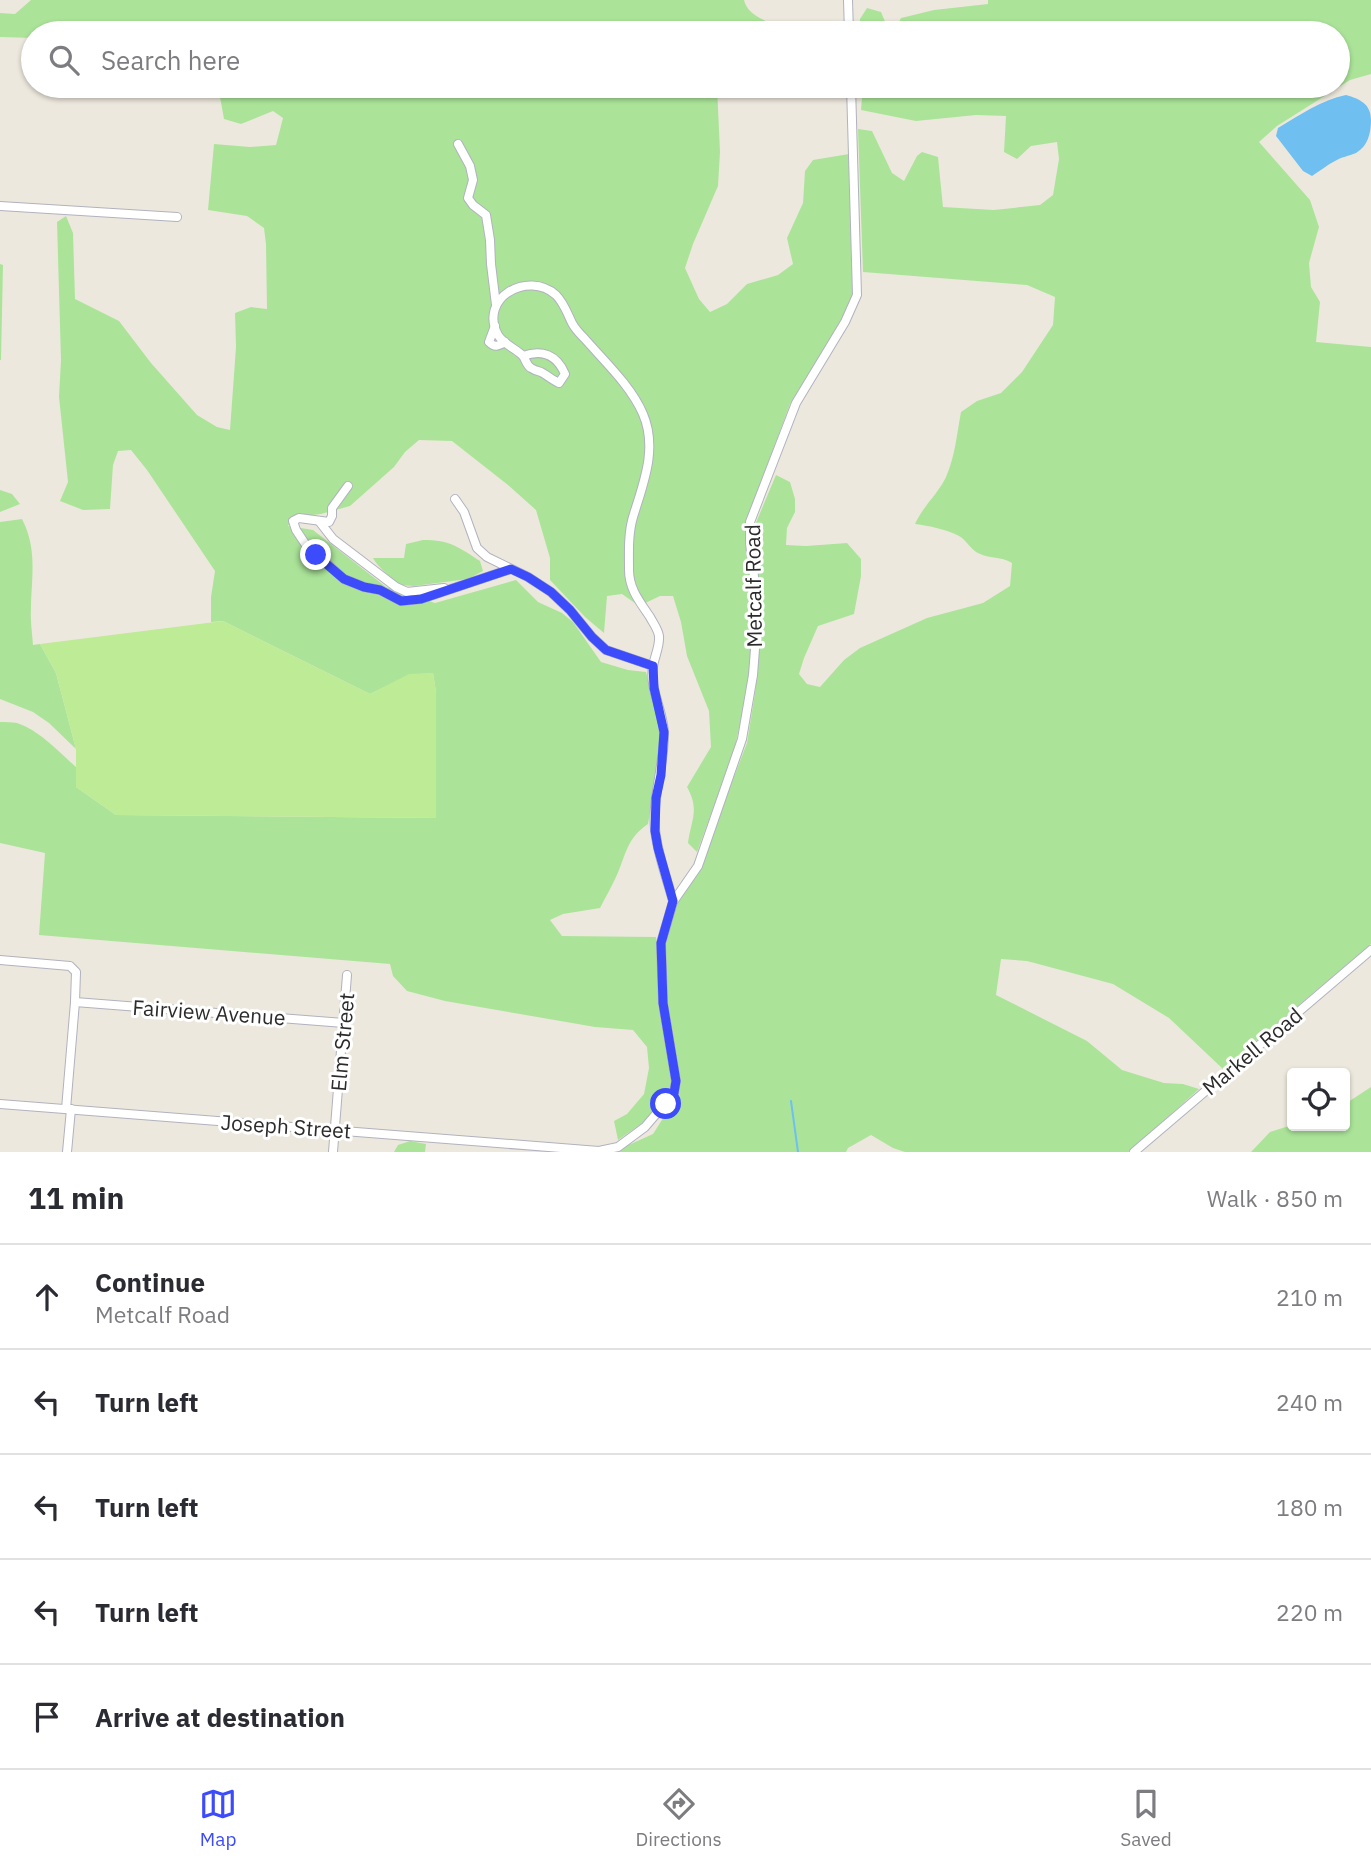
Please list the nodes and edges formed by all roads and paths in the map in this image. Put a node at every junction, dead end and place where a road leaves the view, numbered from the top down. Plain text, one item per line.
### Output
1 (848, 0) edge
2 (849, 21) edge
3 (851, 98) edge
4 (458, 144) dead end
5 (0, 206) edge
6 (177, 217) dead end
7 (496, 305) junction
8 (523, 356) junction
9 (348, 486) dead end
10 (455, 499) dead end
11 (319, 521) junction
12 (511, 569) junction
13 (458, 587) junction
14 (653, 666) junction
15 (673, 901) junction
16 (1371, 950) edge
17 (0, 960) edge
18 (347, 975) dead end
19 (75, 1002) junction
20 (344, 1023) junction
21 (0, 1104) edge
22 (68, 1109) junction
23 (334, 1130) junction
24 (572, 1150) edge
25 (67, 1152) edge
26 (333, 1152) edge
27 (1134, 1152) edge

1 - 2 street
3 - 15 street, Metcalf Road
4 - 7 street
5 - 6 street
7 - 8 street
7 - 14 street
8 - 8 street
9 - 11 street
10 - 12 street
11 - 13 street
11 - 13 street
12 - 13 street
12 - 14 street
14 - 15 street
15 - 24 street, Metcalf Road
16 - 27 street, Markell Road
17 - 19 street
18 - 20 street, Elm Street
19 - 20 street, Fairview Avenue
19 - 22 street
20 - 23 street, Elm Street
21 - 22 street, Joseph Street
22 - 23 street, Joseph Street
22 - 25 street
23 - 24 street, Joseph Street
23 - 26 street, Elm Street

